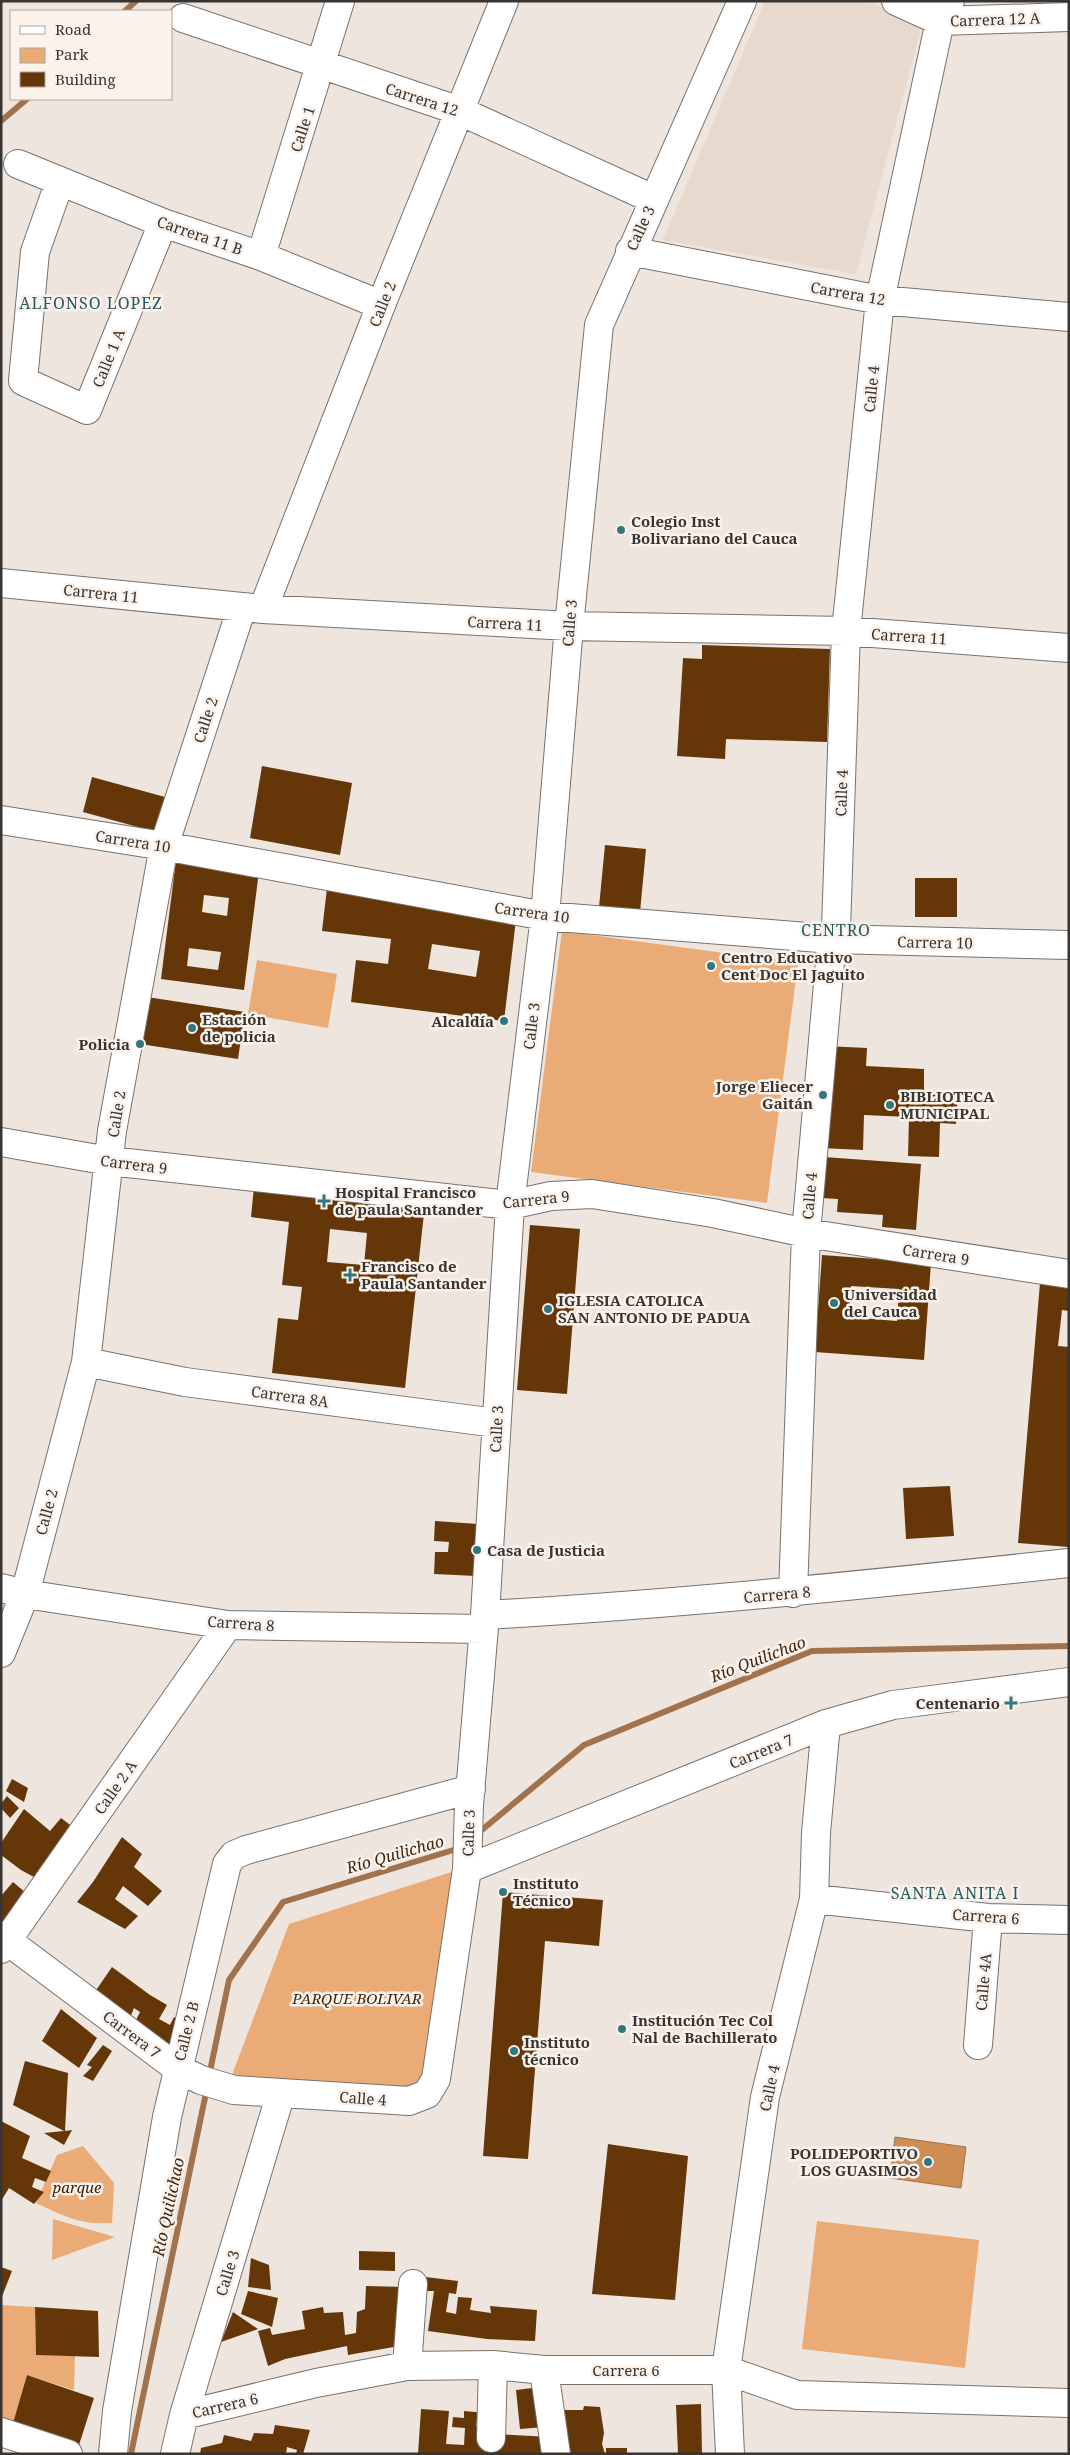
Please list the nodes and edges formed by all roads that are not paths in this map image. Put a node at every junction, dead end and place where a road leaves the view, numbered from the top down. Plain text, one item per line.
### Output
1 (340, 1) edge
2 (504, 1) edge
3 (742, 1) edge
4 (896, 1) edge
5 (945, 11) edge
6 (1069, 17) edge
7 (183, 18) dead end
8 (322, 66) junction
9 (460, 111) junction
10 (18, 164) dead end
11 (60, 181) junction
12 (653, 199) junction
13 (163, 223) junction
14 (630, 251) junction
15 (261, 256) junction
16 (880, 300) junction
17 (381, 306) junction
18 (1069, 317) edge
19 (1, 583) edge
20 (253, 608) junction
21 (569, 626) junction
22 (846, 631) junction
23 (1069, 648) edge
24 (1, 820) edge
25 (164, 846) junction
26 (545, 916) junction
27 (832, 939) junction
28 (1069, 945) edge
29 (1, 1142) edge
30 (109, 1161) junction
31 (510, 1205) junction
32 (806, 1234) junction
33 (1069, 1274) edge
34 (86, 1362) junction
35 (496, 1423) junction
36 (1069, 1563) edge
37 (13, 1591) edge
38 (793, 1593) junction
39 (484, 1622) junction
40 (228, 1625) junction
41 (1, 1653) edge
42 (1069, 1682) edge
43 (826, 1724) junction
44 (470, 1797) junction
45 (467, 1863) junction
46 (814, 1899) junction
47 (988, 1918) junction
48 (1069, 1920) edge
49 (3, 1942) edge
50 (978, 2045) dead end
51 (186, 2073) junction
52 (436, 2079) joint
53 (281, 2093) junction
54 (413, 2284) dead end
55 (493, 2365) junction
56 (407, 2366) junction
57 (544, 2370) junction
58 (726, 2370) junction
59 (1069, 2404) edge
60 (184, 2415) junction
61 (1, 2432) edge
62 (491, 2438) dead end
63 (68, 2454) edge
64 (113, 2454) edge
65 (175, 2454) edge
66 (556, 2454) edge
67 (730, 2454) edge

1 - 8 street, Calle 1
2 - 9 street, Calle 2
3 - 12 street, Calle 3
4 - 5 street, Carrera 12 A
5 - 6 street, Carrera 12 A
5 - 16 street, Calle 4
7 - 8 street, Carrera 12
8 - 9 street, Carrera 12
8 - 15 street, Calle 1
9 - 12 street, Carrera 12
9 - 17 street, Calle 2
10 - 11 street, Carrera 11 B
11 - 13 street, Carrera 11 B
11 - 13 street, Calle 1 A
12 - 14 street, Calle 3
13 - 15 street, Carrera 11 B
14 - 16 street, Carrera 12
14 - 21 street, Calle 3
15 - 17 street, Carrera 11 B
16 - 18 street, Carrera 12
16 - 22 street, Calle 4
17 - 20 street, Calle 2
19 - 20 street, Carrera 11
20 - 21 street, Carrera 11
20 - 25 street, Calle 2
21 - 22 street, Carrera 11
21 - 26 street, Calle 3
22 - 23 street, Carrera 11
22 - 27 street, Calle 4
24 - 25 street, Carrera 10
25 - 26 street, Carrera 10
25 - 30 street, Calle 2
26 - 27 street, Carrera 10
26 - 31 street, Calle 3
27 - 28 street, Carrera 10
27 - 32 street, Calle 4
29 - 30 street, Carrera 9
30 - 31 street, Carrera 9
30 - 34 street, Calle 2
31 - 32 street, Carrera 9
31 - 35 street, Calle 3
32 - 33 street, Carrera 9
32 - 38 street, Calle 4
34 - 35 street, Carrera 8A
34 - 37 street, Calle 2
35 - 39 street, Calle 3
36 - 38 street, Carrera 8
37 - 40 street, Carrera 8
37 - 41 street, Calle 2
38 - 39 street, Carrera 8
39 - 40 street, Carrera 8
39 - 44 street, Calle 3
40 - 49 street, Calle 2 A
42 - 43 street, Carrera 7
43 - 45 street, Carrera 7
43 - 46 street, Calle 4
44 - 45 street, Calle 3
44 - 51 street, Calle 2 B
45 - 52 street, Calle 3
46 - 47 street, Carrera 6
46 - 58 street, Calle 4
47 - 48 street, Carrera 6
47 - 50 street, Calle 4A
49 - 51 street, Carrera 7
51 - 53 street, Carrera 7
51 - 64 street, Calle 2 B
52 - 53 street, Calle 4
53 - 60 street, Calle 3
54 - 56 street
55 - 56 street, Carrera 6
55 - 57 street, Carrera 6
55 - 62 street
56 - 60 street, Carrera 6
57 - 58 street, Carrera 6
57 - 66 street
58 - 59 street, Carrera 6
58 - 67 street, Calle 4
60 - 65 street, Calle 3
61 - 63 street

